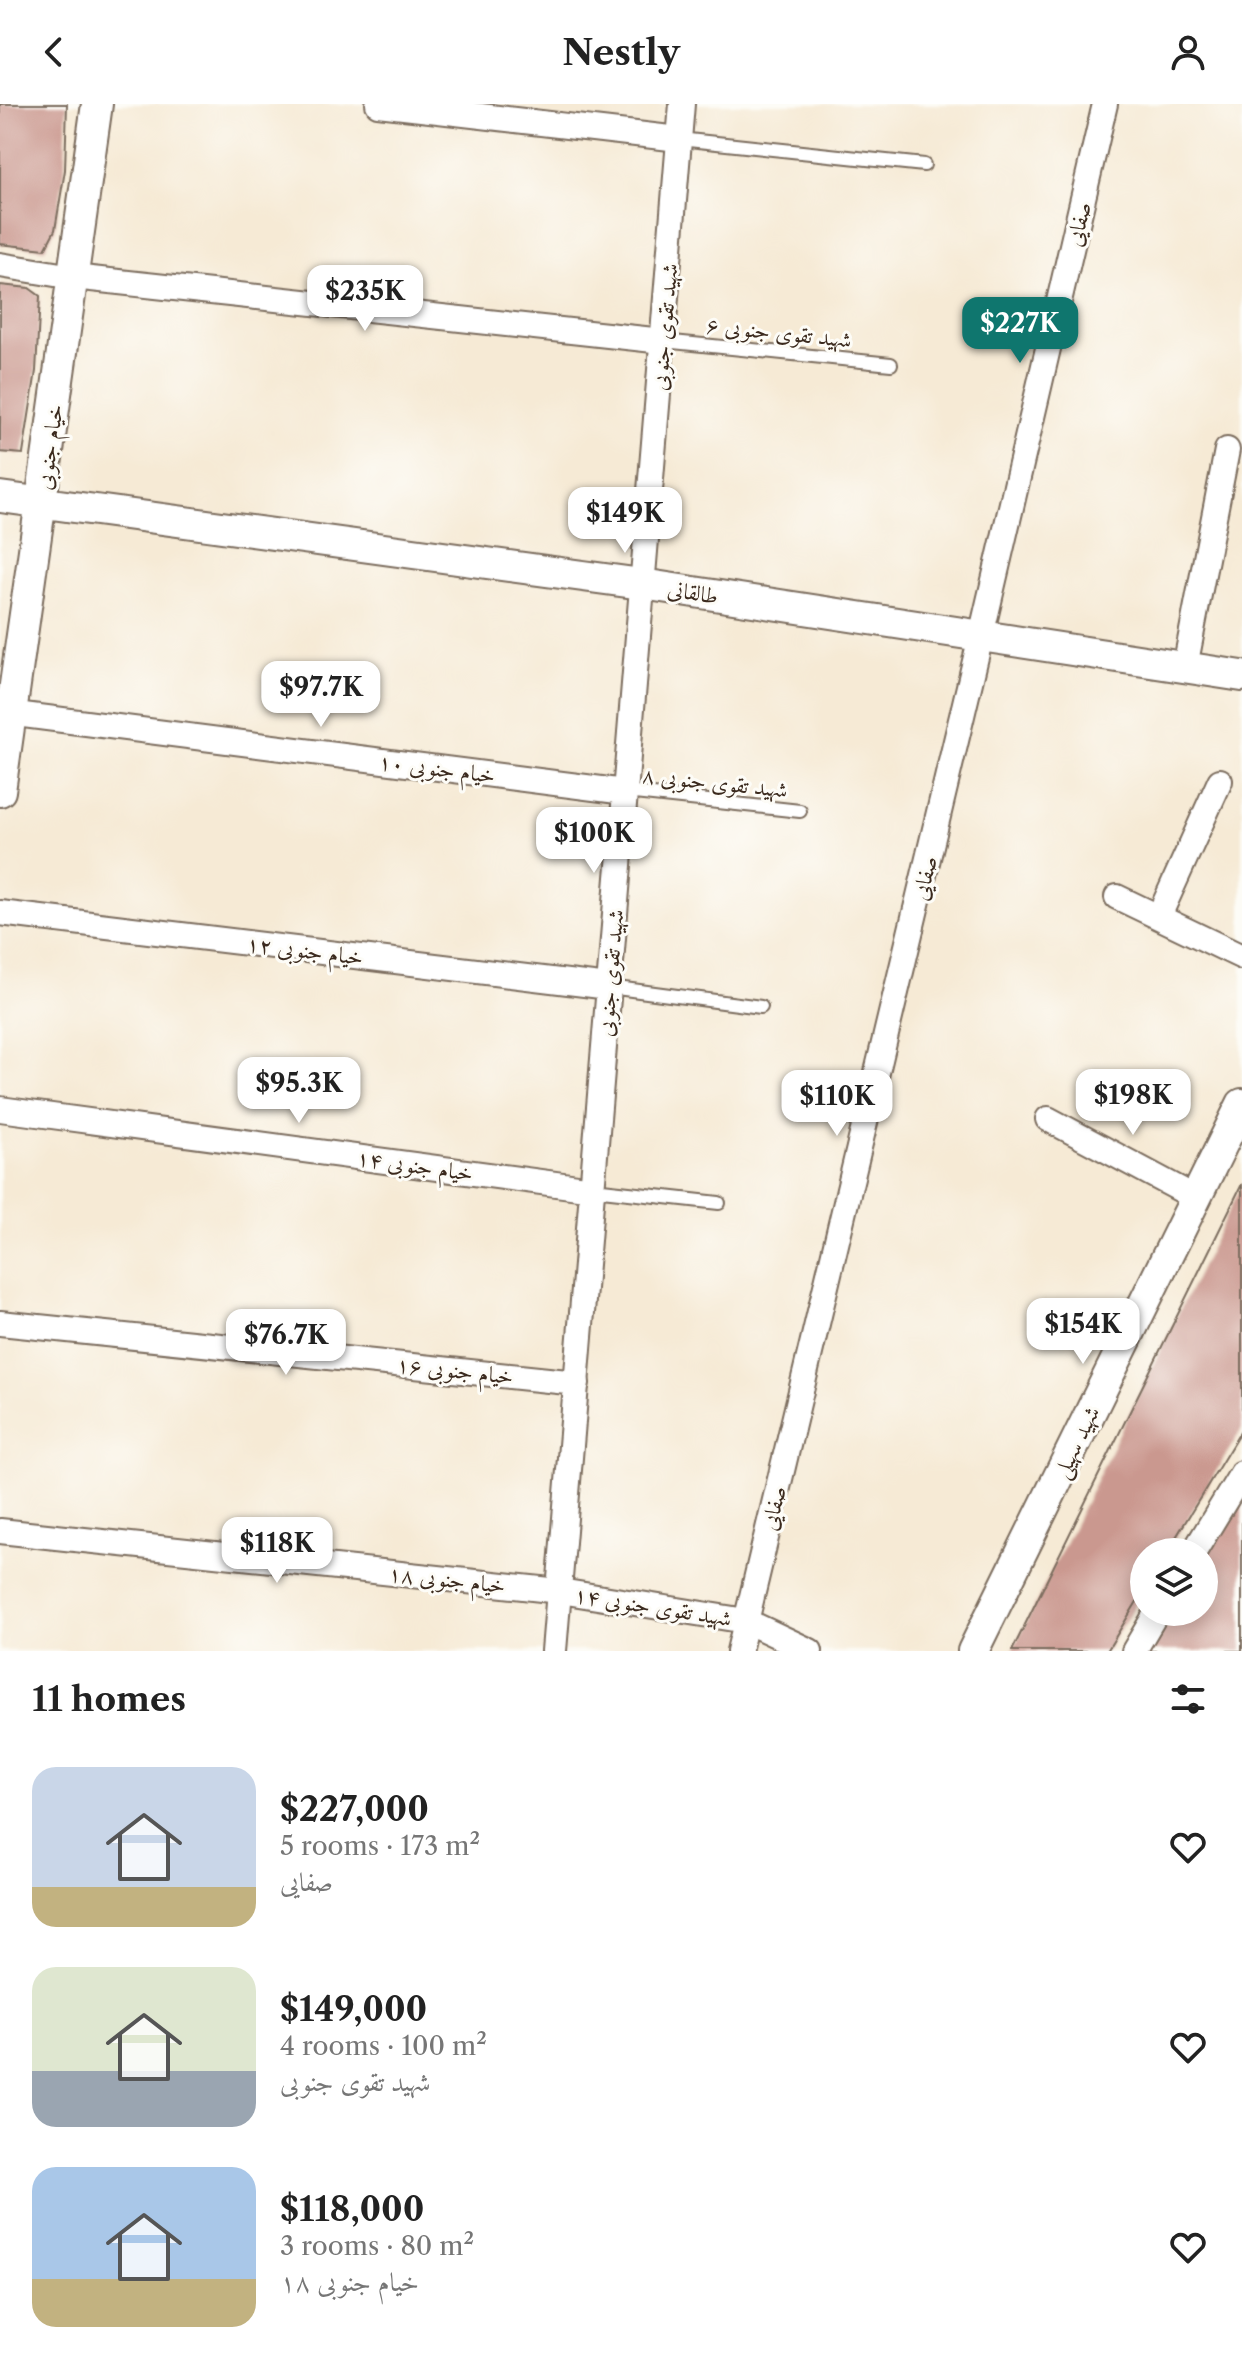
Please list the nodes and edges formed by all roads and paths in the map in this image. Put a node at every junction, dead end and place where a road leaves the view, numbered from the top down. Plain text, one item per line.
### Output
1 (97, 104) edge
2 (378, 104) edge
3 (682, 104) edge
4 (1105, 104) edge
5 (679, 139) junction
6 (924, 165) dead end
7 (0, 265) edge
8 (73, 277) junction
9 (663, 341) junction
10 (891, 364) dead end
11 (1227, 450) dead end
12 (0, 497) edge
13 (41, 502) junction
14 (642, 584) junction
15 (981, 636) junction
16 (1185, 667) junction
17 (1242, 676) edge
18 (6, 712) edge
19 (1220, 781) dead end
20 (0, 791) edge
21 (625, 792) junction
22 (800, 811) dead end
23 (1117, 897) dead end
24 (0, 913) edge
25 (1159, 916) junction
26 (1242, 957) edge
27 (609, 987) junction
28 (761, 1007) dead end
29 (1242, 1104) edge
30 (0, 1109) edge
31 (1048, 1119) dead end
32 (593, 1189) junction
33 (1196, 1198) junction
34 (719, 1203) dead end
35 (0, 1323) edge
36 (577, 1383) junction
37 (1242, 1473) edge
38 (0, 1531) edge
39 (1203, 1538) edge
40 (560, 1591) junction
41 (746, 1621) junction
42 (1149, 1626) edge
43 (554, 1651) edge
44 (739, 1651) edge
45 (810, 1651) edge
46 (973, 1651) edge
47 (1134, 1651) edge

1 - 8 street, خیام جنوبی
2 - 5 street
3 - 5 street, شهید تقوی جنوبی
4 - 15 street, صفایی
5 - 6 lane
5 - 9 street, شهید تقوی جنوبی
7 - 8 street
8 - 9 street
8 - 13 street, خیام جنوبی
9 - 10 lane, شهید تقوی جنوبی ۶
9 - 14 street, شهید تقوی جنوبی
11 - 16 street
12 - 13 street, طالقانی
13 - 14 street, طالقانی
13 - 18 street, خیام جنوبی
14 - 15 street, طالقانی
14 - 21 street, شهید تقوی جنوبی
15 - 16 street, طالقانی
15 - 41 street, صفایی
16 - 17 street, طالقانی
18 - 20 street, خیام جنوبی
18 - 21 street, خیام جنوبی ۱۰
19 - 25 street
21 - 22 lane, شهید تقوی جنوبی ۸
21 - 27 street, شهید تقوی جنوبی
23 - 25 street
24 - 27 street, خیام جنوبی ۱۲
25 - 26 street
27 - 28 lane
27 - 32 street, شهید تقوی جنوبی
29 - 33 street, شهید سهیلی
30 - 32 street, خیام جنوبی ۱۴
31 - 33 street
32 - 34 lane
32 - 36 street, شهید تقوی جنوبی
33 - 46 street, شهید سهیلی
35 - 36 street, خیام جنوبی ۱۶
36 - 40 street, شهید تقوی جنوبی
37 - 39 street
38 - 40 street, خیام جنوبی ۱۸
40 - 41 street, شهید تقوی جنوبی ۱۴
40 - 43 street, شهید تقوی جنوبی
41 - 44 street, صفایی
41 - 45 street, شهید تقوی جنوبی ۱۴
42 - 47 street

